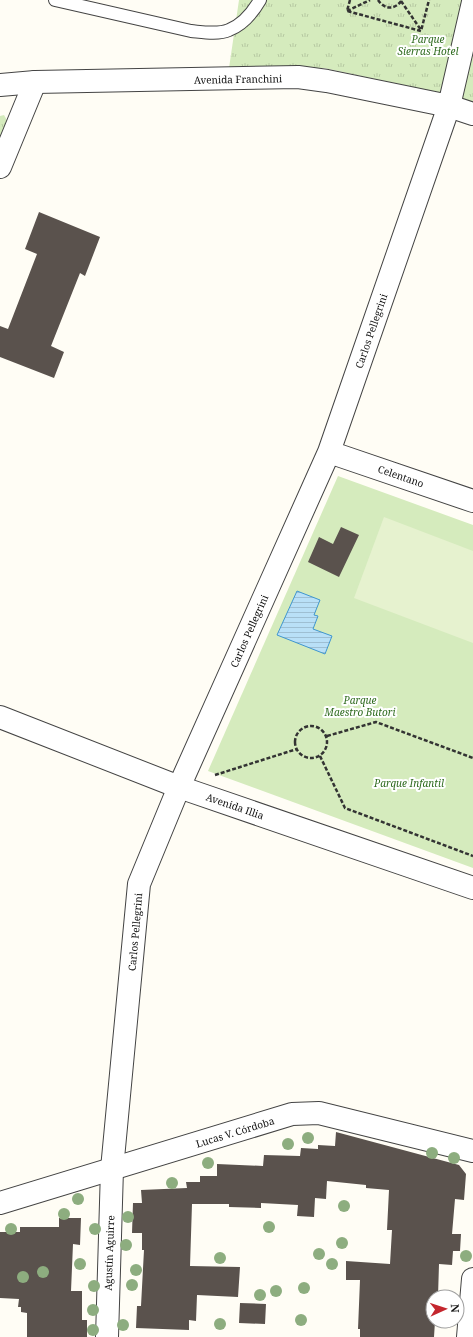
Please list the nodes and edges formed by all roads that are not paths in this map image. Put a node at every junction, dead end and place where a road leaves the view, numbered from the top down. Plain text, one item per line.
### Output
1 (54, 0) edge
2 (260, 0) edge
3 (473, 2) edge
4 (35, 82) junction
5 (0, 85) edge
6 (449, 106) junction
7 (473, 114) edge
8 (0, 167) edge
9 (329, 452) junction
10 (473, 501) edge
11 (0, 717) edge
12 (179, 787) junction
13 (473, 888) edge
14 (473, 1151) edge
15 (112, 1169) junction
16 (0, 1203) edge
17 (473, 1279) edge
18 (107, 1337) edge
19 (468, 1337) edge

1 - 2 lane
3 - 6 street, Carlos Pellegrini
4 - 5 street, Avenida Franchini
4 - 6 street, Avenida Franchini
4 - 8 street
6 - 7 street, Avenida Franchini
6 - 9 street, Carlos Pellegrini
9 - 10 street, Celentano
9 - 12 street, Carlos Pellegrini
11 - 12 street, Avenida Illia
12 - 13 street, Avenida Illia
12 - 15 street, Carlos Pellegrini
14 - 15 street, Lucas V. Córdoba
15 - 16 street, Lucas V. Córdoba
15 - 18 street, Agustín Aguirre
17 - 19 street

